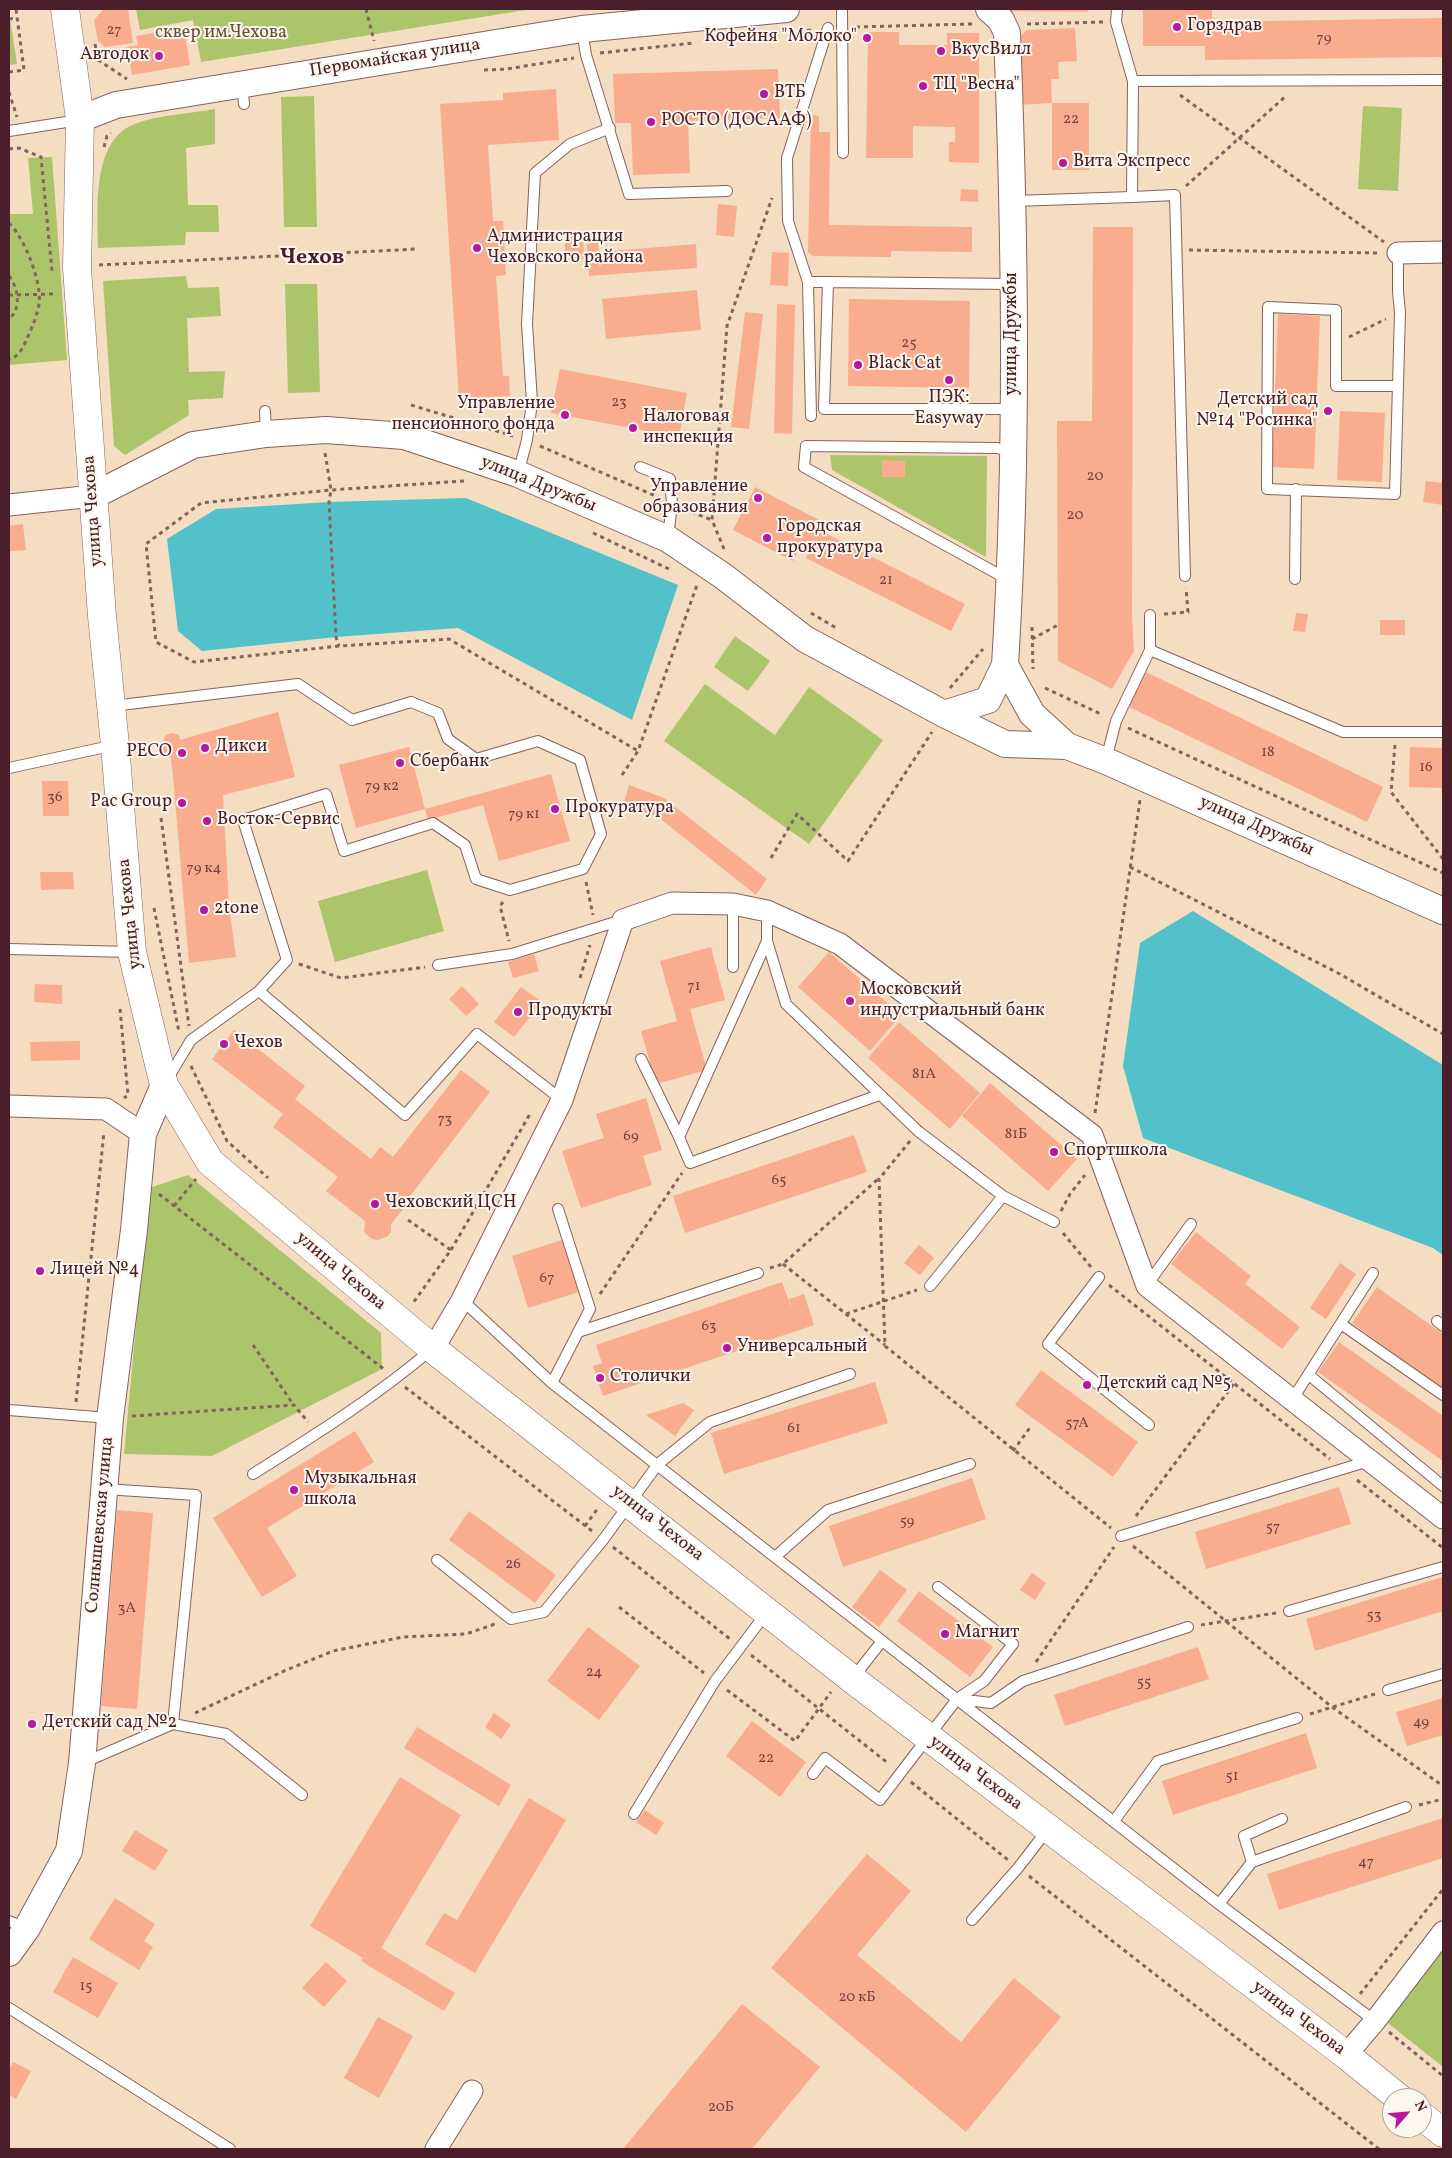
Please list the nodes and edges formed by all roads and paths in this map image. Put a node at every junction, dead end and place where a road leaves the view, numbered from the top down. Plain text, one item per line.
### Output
1 (16, 9) edge
2 (65, 9) edge
3 (366, 9) edge
4 (786, 9) edge
5 (842, 9) edge
6 (1117, 9) edge
7 (998, 17) edge
8 (17, 18) junction
9 (9, 19) edge
10 (1116, 22) junction
11 (843, 27) junction
12 (828, 28) dead end
13 (582, 29) junction
14 (372, 41) dead end
15 (95, 43) dead end
16 (569, 59) dead end
17 (478, 70) dead end
18 (9, 72) edge
19 (126, 79) dead end
20 (1443, 80) edge
21 (1161, 81) junction
22 (1302, 81) junction
23 (1133, 82) junction
24 (80, 119) junction
25 (610, 128) junction
26 (113, 130) dead end
27 (9, 131) edge
28 (1240, 138) junction
29 (9, 149) edge
30 (843, 153) dead end
31 (101, 154) dead end
32 (41, 158) dead end
33 (727, 191) dead end
34 (774, 195) dead end
35 (1176, 195) junction
36 (1132, 197) junction
37 (1013, 201) junction
38 (9, 223) edge
39 (416, 249) dead end
40 (1176, 250) junction
41 (1443, 252) edge
42 (1398, 253) junction
43 (94, 265) dead end
44 (9, 276) edge
45 (808, 282) junction
46 (828, 282) junction
47 (1012, 284) junction
48 (39, 294) junction
49 (54, 294) dead end
50 (9, 295) edge
51 (17, 295) junction
52 (1400, 312) junction
53 (9, 319) edge
54 (1336, 344) junction
55 (9, 359) edge
56 (1398, 386) junction
57 (411, 404) dead end
58 (1013, 409) junction
59 (811, 416) dead end
60 (527, 440) junction
61 (324, 450) dead end
62 (1013, 452) junction
63 (640, 467) dead end
64 (518, 474) junction
65 (468, 480) dead end
66 (331, 490) junction
67 (1296, 490) junction
68 (93, 496) junction
69 (672, 503) junction
70 (9, 505) edge
71 (712, 520) junction
72 (592, 533) dead end
73 (668, 539) junction
74 (672, 570) dead end
75 (723, 576) junction
76 (1185, 576) joint
77 (1294, 579) dead end
78 (1010, 581) junction
79 (808, 611) dead end
80 (1150, 615) joint
81 (1058, 625) dead end
82 (843, 632) dead end
83 (1032, 639) dead end
84 (339, 646) junction
85 (986, 646) dead end
86 (1032, 650) dead end
87 (1150, 650) junction
88 (1005, 665) junction
89 (1034, 675) dead end
90 (1044, 688) dead end
91 (945, 703) junction
92 (112, 706) junction
93 (1116, 721) junction
94 (1396, 732) junction
95 (1443, 732) edge
96 (116, 745) junction
97 (1067, 746) junction
98 (638, 751) junction
99 (1106, 761) junction
100 (9, 768) edge
101 (622, 775) dead end
102 (1140, 797) dead end
103 (161, 818) dead end
104 (771, 858) dead end
105 (1443, 859) edge
106 (1130, 867) junction
107 (1443, 873) edge
108 (510, 890) junction
109 (152, 900) dead end
110 (734, 904) junction
111 (767, 911) junction
112 (1443, 911) edge
113 (623, 920) junction
114 (767, 941) junction
115 (9, 949) edge
116 (132, 952) junction
117 (512, 954) junction
118 (287, 960) junction
119 (438, 965) joint
120 (733, 967) dead end
121 (259, 991) junction
122 (1443, 1034) edge
123 (191, 1040) junction
124 (184, 1052) junction
125 (641, 1059) dead end
126 (164, 1085) junction
127 (128, 1095) dead end
128 (879, 1095) junction
129 (562, 1100) junction
130 (9, 1106) edge
131 (106, 1109) junction
132 (918, 1131) junction
133 (143, 1134) junction
134 (1092, 1136) junction
135 (679, 1137) junction
136 (690, 1162) junction
137 (1089, 1171) dead end
138 (139, 1178) junction
139 (879, 1179) junction
140 (271, 1180) dead end
141 (1004, 1196) junction
142 (558, 1209) dead end
143 (408, 1220) dead end
144 (1054, 1222) joint
145 (1191, 1224) dead end
146 (783, 1264) junction
147 (758, 1273) joint
148 (1373, 1273) dead end
149 (1099, 1277) dead end
150 (930, 1286) joint
151 (1147, 1286) junction
152 (462, 1300) junction
153 (884, 1300) junction
154 (410, 1307) dead end
155 (590, 1309) junction
156 (846, 1314) junction
157 (1341, 1324) junction
158 (578, 1332) junction
159 (253, 1345) dead end
160 (885, 1346) junction
161 (432, 1349) junction
162 (850, 1374) dead end
163 (1308, 1375) junction
164 (396, 1380) junction
165 (552, 1383) junction
166 (1443, 1395) edge
167 (1292, 1400) junction
168 (294, 1405) junction
169 (9, 1410) edge
170 (74, 1415) junction
171 (110, 1418) junction
172 (1150, 1425) dead end
173 (1031, 1426) dead end
174 (318, 1434) junction
175 (1013, 1451) junction
176 (1370, 1460) junction
177 (658, 1464) junction
178 (970, 1464) dead end
179 (253, 1474) dead end
180 (1443, 1486) edge
181 (105, 1489) junction
182 (630, 1503) junction
183 (601, 1505) dead end
184 (1443, 1518) edge
185 (584, 1526) junction
186 (1121, 1536) junction
187 (603, 1540) junction
188 (775, 1557) junction
189 (437, 1560) dead end
190 (1443, 1567) edge
191 (938, 1587) dead end
192 (619, 1607) dead end
193 (1289, 1611) joint
194 (768, 1612) junction
195 (511, 1619) junction
196 (1226, 1621) junction
197 (1188, 1627) joint
198 (882, 1641) junction
199 (741, 1647) junction
200 (1443, 1674) edge
201 (715, 1681) junction
202 (843, 1684) junction
203 (1388, 1690) joint
204 (957, 1699) junction
205 (1332, 1707) junction
206 (819, 1708) junction
207 (1297, 1718) joint
208 (172, 1724) junction
209 (927, 1738) junction
210 (82, 1763) junction
211 (900, 1773) junction
212 (813, 1774) dead end
213 (1443, 1786) edge
214 (302, 1795) dead end
215 (1443, 1800) edge
216 (1406, 1807) joint
217 (634, 1814) dead end
218 (1282, 1819) dead end
219 (1114, 1821) junction
220 (1048, 1829) junction
221 (1252, 1862) junction
222 (1018, 1868) junction
223 (1443, 1889) edge
224 (1219, 1904) junction
225 (972, 1920) dead end
226 (18, 1924) edge
227 (1443, 1932) edge
228 (9, 1953) edge
229 (1352, 2004) junction
230 (9, 2008) edge
231 (1375, 2021) junction
232 (1346, 2055) junction
233 (1443, 2076) edge
234 (1387, 2088) edge
235 (472, 2091) dead end
236 (1432, 2124) edge
237 (1443, 2133) edge
238 (230, 2149) edge
239 (436, 2149) edge
240 (1379, 2149) edge

1 - 8 path
2 - 24 main road, улица Чехова
3 - 14 path
4 - 13 street, Первомайская улица
5 - 11 lane
6 - 10 lane
7 - 10 path
7 - 11 path
7 - 37 street, улица Дружбы
8 - 9 path
8 - 18 path
10 - 23 lane
11 - 30 lane
12 - 45 lane
13 - 24 street, Первомайская улица
13 - 25 lane
15 - 19 path
16 - 17 path
20 - 22 lane
21 - 22 lane
21 - 23 lane
21 - 28 path
22 - 28 path
23 - 36 lane
24 - 27 lane, Первомайская улица
24 - 68 main road, улица Чехова
25 - 33 lane
25 - 60 lane
26 - 31 path
28 - 35 path
28 - 42 path
29 - 32 path
34 - 71 path
35 - 36 lane
35 - 40 lane
36 - 37 lane
37 - 47 street, улица Дружбы
38 - 48 path
39 - 43 path
40 - 42 path
40 - 76 lane
41 - 42 street
42 - 52 lane
44 - 51 path
45 - 46 lane
45 - 59 lane
46 - 47 lane
46 - 58 lane
47 - 58 street, улица Дружбы
48 - 49 path
48 - 51 path
48 - 55 path
50 - 51 path
51 - 53 path
52 - 54 path
52 - 56 lane
54 - 56 lane
54 - 67 lane
56 - 67 lane
57 - 60 path
58 - 62 street, улица Дружбы
60 - 64 lane
60 - 69 path
61 - 66 path
62 - 78 street, улица Дружбы
62 - 78 lane
63 - 69 lane
64 - 68 street, улица Дружбы
64 - 73 street, улица Дружбы
65 - 66 path
66 - 84 path
66 - 84 path
67 - 77 lane
68 - 70 street
68 - 92 main road, улица Чехова
69 - 71 path
69 - 73 lane
71 - 75 path
72 - 74 path
73 - 75 street, улица Дружбы
75 - 91 street, улица Дружбы
75 - 98 path
76 - 80 path
78 - 88 street, улица Дружбы
79 - 82 path
80 - 87 lane
81 - 83 path
84 - 98 path
85 - 91 path
86 - 89 path
87 - 93 lane
87 - 94 lane
88 - 91 street, улица Дружбы
88 - 97 street, улица Дружбы
90 - 93 path
91 - 97 street, улица Дружбы
91 - 104 path
92 - 96 main road, улица Чехова
92 - 108 lane
93 - 99 lane
93 - 107 path
94 - 95 lane
94 - 105 path
96 - 100 lane
96 - 116 main road, улица Чехова
97 - 99 street, улица Дружбы
98 - 101 path
99 - 112 street, улица Дружбы
102 - 106 path
103 - 123 path
106 - 122 path
106 - 134 path
108 - 117 path
108 - 118 lane
109 - 124 path
110 - 111 street
110 - 113 street
110 - 120 lane
111 - 114 lane
111 - 134 street
113 - 117 lane
113 - 129 street
114 - 128 lane
114 - 135 lane
115 - 116 lane
116 - 126 main road, улица Чехова
117 - 119 lane
118 - 119 path
118 - 121 lane
121 - 123 lane
121 - 129 lane
123 - 124 lane
124 - 126 lane
124 - 140 path
125 - 135 lane
126 - 133 street, Солнышевская улица
126 - 161 main road, улица Чехова
127 - 131 path
128 - 132 lane
128 - 136 lane
129 - 152 street
130 - 131 street
131 - 133 street
131 - 170 path
132 - 139 path
132 - 141 lane
133 - 138 street, Солнышевская улица
134 - 151 street
135 - 136 lane
136 - 155 path
137 - 144 path
138 - 164 path
138 - 171 street, Солнышевская улица
139 - 146 path
139 - 153 path
141 - 144 lane
141 - 150 lane
142 - 155 lane
143 - 154 path
145 - 151 lane
146 - 147 path
146 - 156 path
147 - 158 lane
148 - 157 lane
149 - 172 lane
150 - 153 path
151 - 167 street
152 - 161 street
152 - 165 lane
153 - 156 path
153 - 160 path
155 - 158 lane
156 - 160 path
157 - 163 lane
157 - 166 lane
158 - 165 lane
159 - 168 path
160 - 175 path
161 - 164 lane
161 - 182 main road, улица Чехова
162 - 177 lane
163 - 167 lane
163 - 180 lane
164 - 174 lane
164 - 185 path
165 - 177 lane
167 - 176 street
168 - 171 path
168 - 174 path
169 - 170 lane
170 - 171 lane
171 - 181 street, Солнышевская улица
173 - 175 path
174 - 179 lane
175 - 186 path
176 - 184 street
176 - 186 lane
177 - 182 lane
177 - 188 lane
178 - 188 lane
181 - 208 lane
181 - 210 street, Солнышевская улица
182 - 187 lane
182 - 194 main road, улица Чехова
183 - 185 path
185 - 187 path
186 - 196 path
187 - 195 lane
187 - 199 path
188 - 198 lane
189 - 195 lane
190 - 193 lane
191 - 204 lane
192 - 201 path
193 - 196 path
194 - 199 lane
194 - 202 main road, улица Чехова
195 - 208 path
196 - 197 path
196 - 205 path
197 - 204 lane
198 - 202 lane
198 - 204 lane
199 - 201 lane
199 - 206 path
200 - 203 lane
201 - 206 path
201 - 217 lane
202 - 206 path
202 - 209 main road, улица Чехова
203 - 205 path
204 - 209 lane
204 - 219 lane
205 - 207 path
205 - 213 path
206 - 211 path
207 - 219 lane
208 - 210 lane
208 - 214 lane
209 - 211 lane
209 - 220 main road, улица Чехова
210 - 226 street, Солнышевская улица
211 - 212 lane
211 - 222 path
215 - 216 path
216 - 221 lane
218 - 221 lane
219 - 224 lane
220 - 222 lane
220 - 232 main road, улица Чехова
221 - 224 lane
222 - 225 lane
222 - 240 path
223 - 229 path
224 - 229 lane
226 - 228 street, Солнышевская улица
227 - 231 street
229 - 231 lane
230 - 238 lane
231 - 232 street
231 - 233 path
232 - 234 main road, улица Чехова
235 - 239 street
236 - 237 main road

